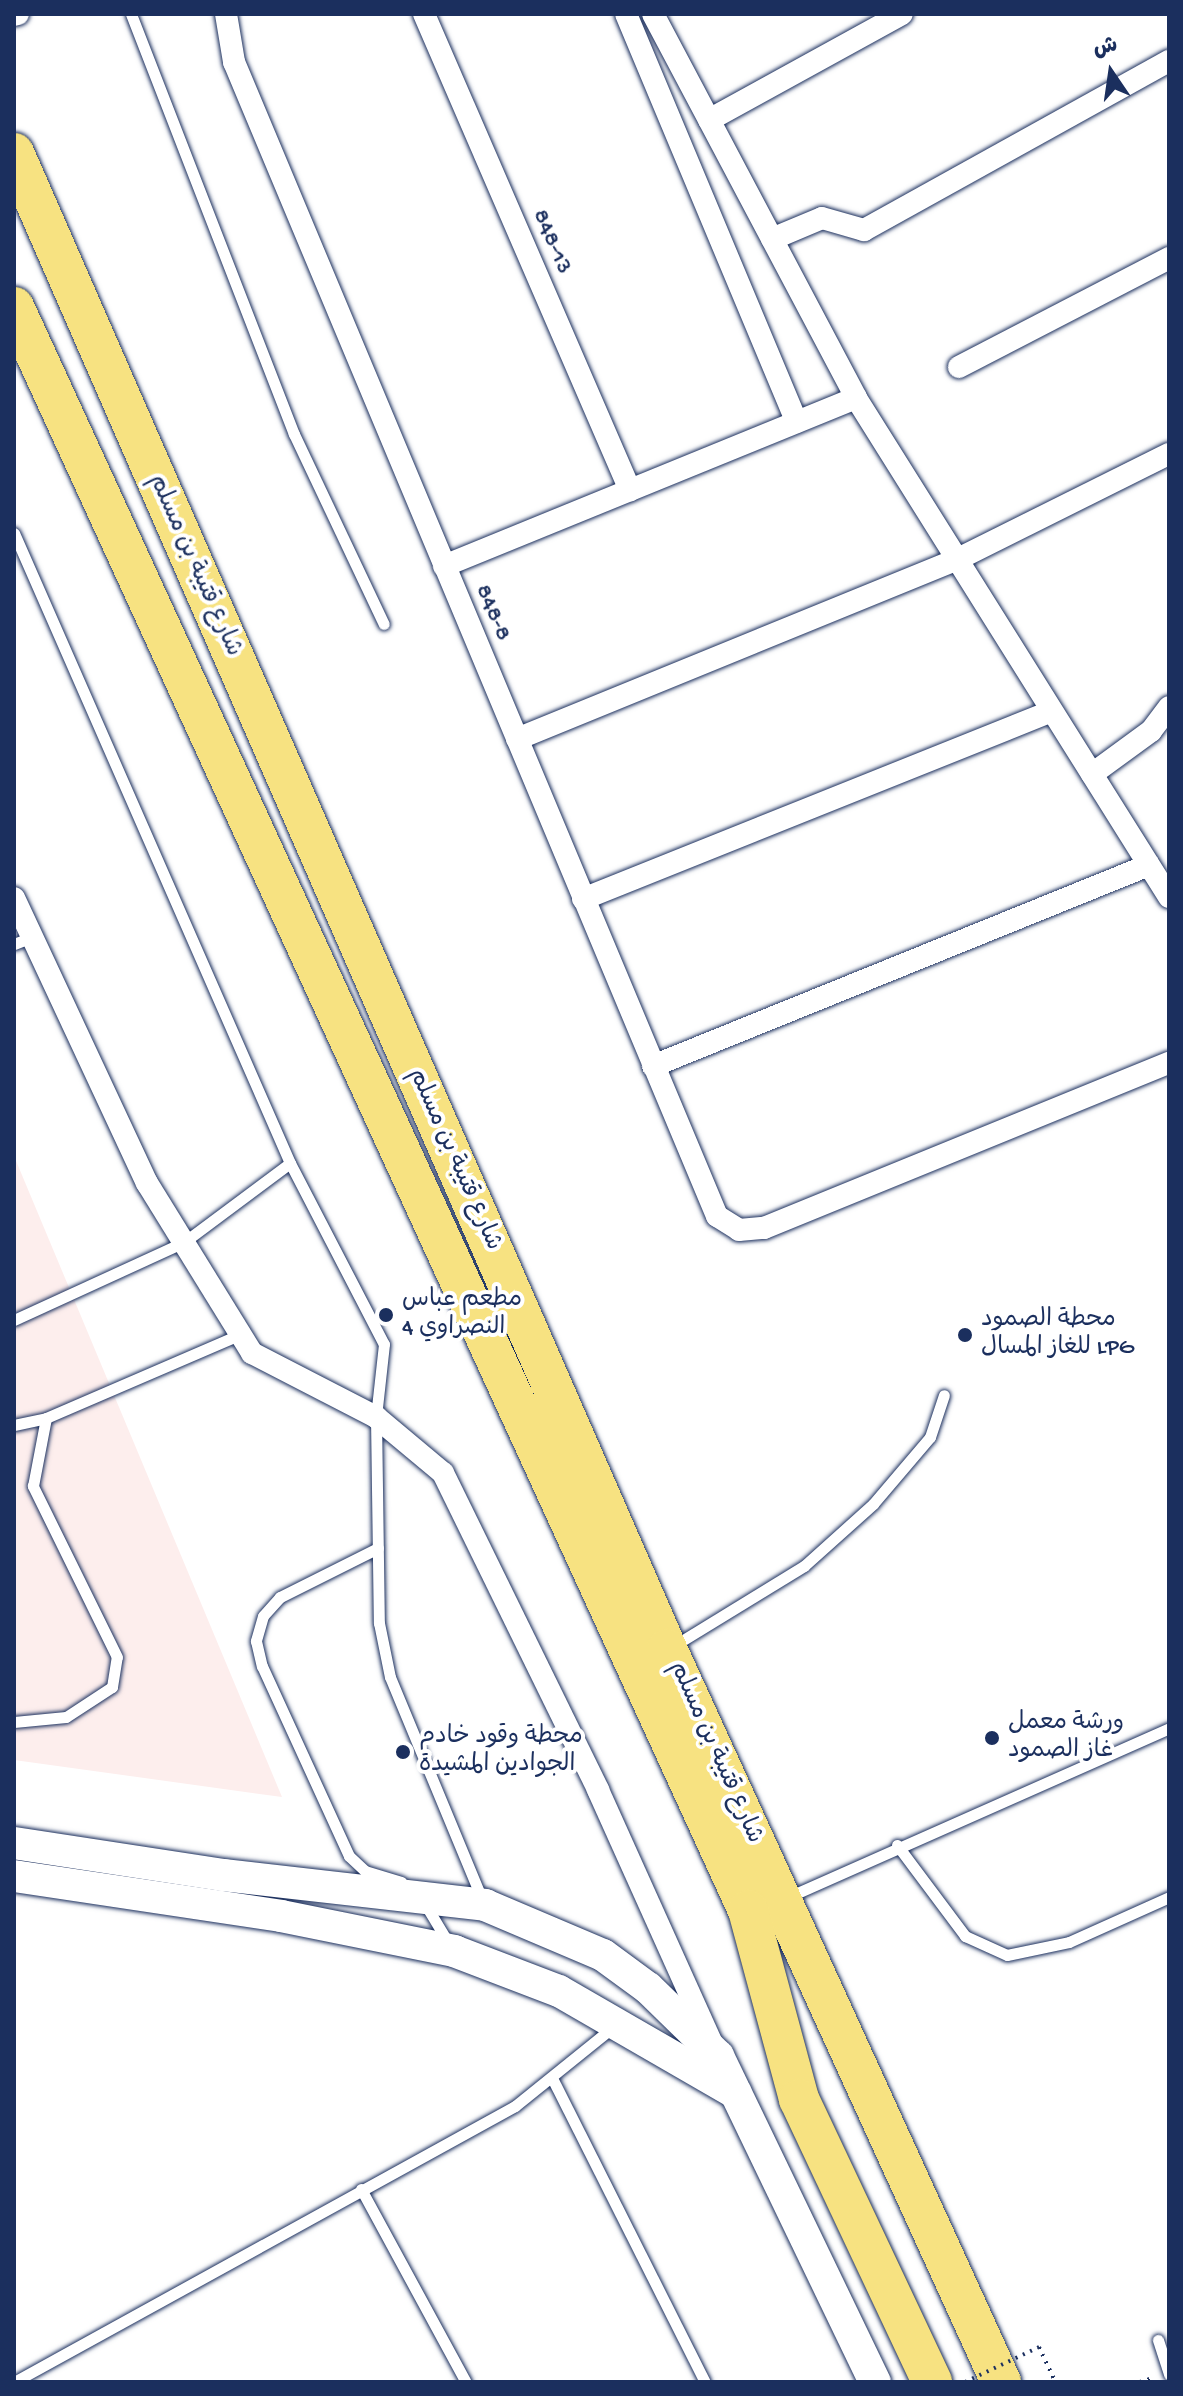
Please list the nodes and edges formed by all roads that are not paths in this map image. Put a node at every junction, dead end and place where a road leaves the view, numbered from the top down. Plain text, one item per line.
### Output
1 (131, 14) edge
2 (226, 14) edge
3 (424, 14) edge
4 (626, 14) edge
5 (653, 14) edge
6 (902, 14) edge
7 (1169, 61) edge
8 (709, 120) junction
9 (14, 153) edge
10 (772, 239) junction
11 (1169, 258) edge
12 (14, 307) edge
13 (959, 367) dead end
14 (856, 398) junction
15 (797, 422) junction
16 (1169, 454) edge
17 (630, 490) junction
18 (14, 533) edge
19 (954, 561) junction
20 (444, 566) junction
21 (384, 624) dead end
22 (1169, 707) edge
23 (1052, 711) junction
24 (517, 739) junction
25 (1092, 774) junction
26 (1149, 865) junction
27 (1169, 897) edge
28 (14, 898) edge
29 (583, 899) junction
30 (23, 940) edge
31 (1169, 1063) edge
32 (653, 1066) junction
33 (290, 1163) junction
34 (184, 1242) junction
35 (14, 1320) edge
36 (241, 1334) junction
37 (944, 1395) dead end
38 (376, 1417) junction
39 (46, 1418) junction
40 (14, 1425) edge
41 (378, 1548) junction
42 (667, 1649) junction
43 (14, 1722) edge
44 (1169, 1728) edge
45 (14, 1843) edge
46 (897, 1845) junction
47 (14, 1876) edge
48 (419, 1894) junction
49 (1169, 1897) edge
50 (781, 1900) junction
51 (485, 1905) junction
52 (454, 1951) junction
53 (619, 2021) junction
54 (718, 2056) junction
55 (553, 2080) junction
56 (736, 2093) junction
57 (361, 2189) junction
58 (1158, 2340) dead end
59 (1169, 2374) edge
60 (14, 2382) edge
61 (466, 2382) edge
62 (705, 2382) edge
63 (875, 2382) edge
64 (932, 2382) edge
65 (1001, 2382) edge

1 - 21 lane
2 - 20 street, 848-8
3 - 17 street, 848-13
4 - 15 street
5 - 8 street
6 - 8 street
7 - 10 street
8 - 10 street
9 - 42 highway, شارع قتيبة بن مسلم
10 - 14 street
11 - 13 street
12 - 64 highway, شارع قتيبة بن مسلم
14 - 15 street
14 - 19 street
15 - 17 street
16 - 19 street
17 - 20 street
18 - 33 lane
19 - 23 street
19 - 24 street
20 - 24 street, 848-8
22 - 25 street
23 - 25 street
23 - 29 street
24 - 29 street, 848-8
25 - 26 street
26 - 27 street
26 - 32 street
28 - 30 street
29 - 32 street, 848-8
30 - 34 street
31 - 32 street, 848-8
33 - 34 lane
33 - 38 lane
34 - 35 lane
34 - 36 street
36 - 38 street
36 - 39 lane
37 - 42 lane
38 - 41 lane
38 - 54 street
39 - 40 lane
39 - 43 lane
41 - 48 lane
41 - 51 lane
42 - 50 highway, شارع قتيبة بن مسلم
44 - 46 lane
45 - 48 street
46 - 49 lane
46 - 50 lane
47 - 52 street
48 - 51 street
48 - 52 lane
50 - 65 highway, شارع قتيبة بن مسلم
51 - 54 street
52 - 53 street
53 - 55 lane
53 - 56 street
54 - 56 street
55 - 57 lane
55 - 62 lane
56 - 63 street
57 - 60 lane
57 - 61 lane
58 - 59 lane

